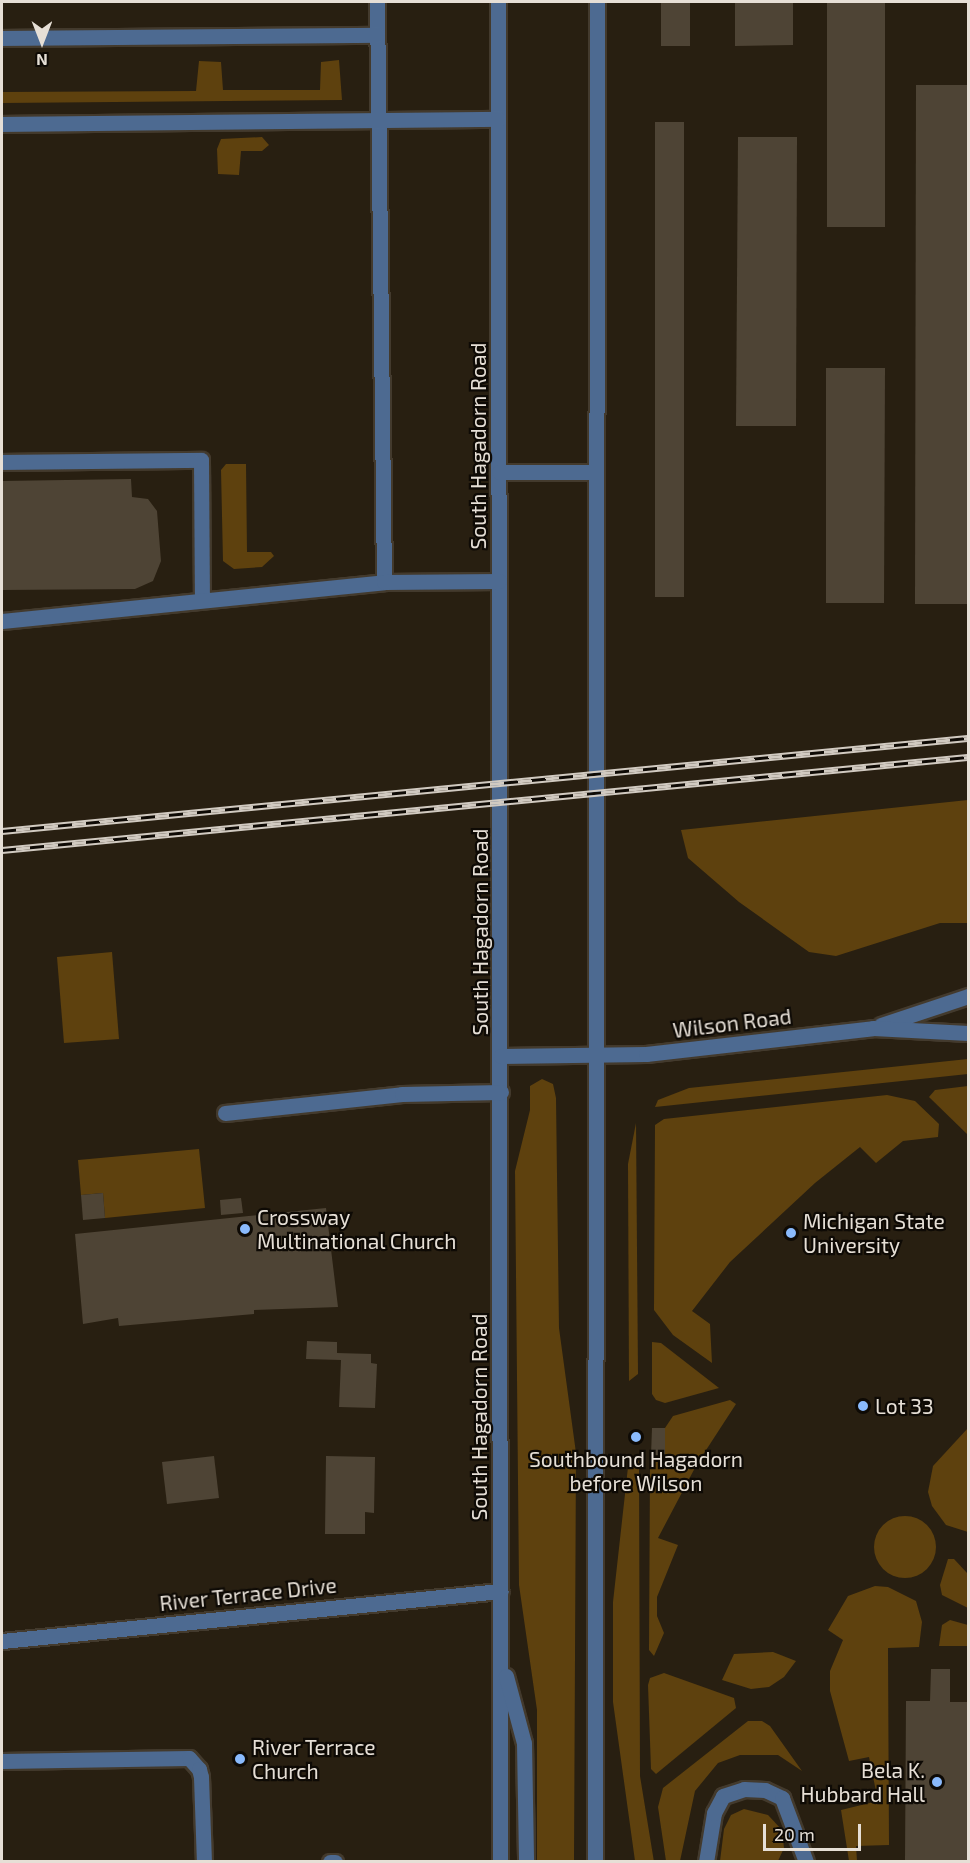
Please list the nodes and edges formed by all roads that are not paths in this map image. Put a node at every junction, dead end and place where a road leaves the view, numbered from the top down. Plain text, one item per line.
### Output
1 (377, 2) edge
2 (498, 2) edge
3 (597, 2) edge
4 (377, 35) junction
5 (2, 38) edge
6 (498, 119) junction
7 (378, 120) junction
8 (2, 124) edge
9 (2, 462) edge
10 (499, 472) junction
11 (596, 472) junction
12 (499, 581) junction
13 (384, 582) junction
14 (202, 599) junction
15 (2, 621) edge
16 (969, 996) edge
17 (873, 1028) junction
18 (969, 1033) edge
19 (501, 1056) junction
20 (595, 1057) junction
21 (501, 1092) junction
22 (225, 1113) dead end
23 (500, 1591) junction
24 (2, 1641) edge
25 (500, 1655) junction
26 (2, 1761) edge
27 (204, 1862) edge
28 (330, 1862) edge
29 (335, 1862) edge
30 (500, 1862) edge
31 (526, 1862) edge
32 (595, 1862) edge
33 (706, 1862) edge
34 (806, 1862) edge

1 - 4 street
2 - 6 street, South Hagadorn Road
3 - 11 street
4 - 5 street
4 - 7 street
6 - 7 street
6 - 10 street, South Hagadorn Road
7 - 8 street
7 - 13 street
9 - 14 street
10 - 11 street
10 - 12 street, South Hagadorn Road
11 - 20 street
12 - 13 street
12 - 19 street, South Hagadorn Road
13 - 14 street
14 - 15 street
16 - 17 street, Wilson Road
17 - 18 street, Wilson Road
17 - 20 street, Wilson Road
19 - 20 street, Wilson Road
19 - 21 street, South Hagadorn Road
20 - 32 street
21 - 22 street
21 - 23 street, South Hagadorn Road
23 - 24 street, River Terrace Drive
23 - 25 street, South Hagadorn Road
25 - 30 street, South Hagadorn Road
25 - 31 street
26 - 27 street
28 - 29 street
33 - 34 street

